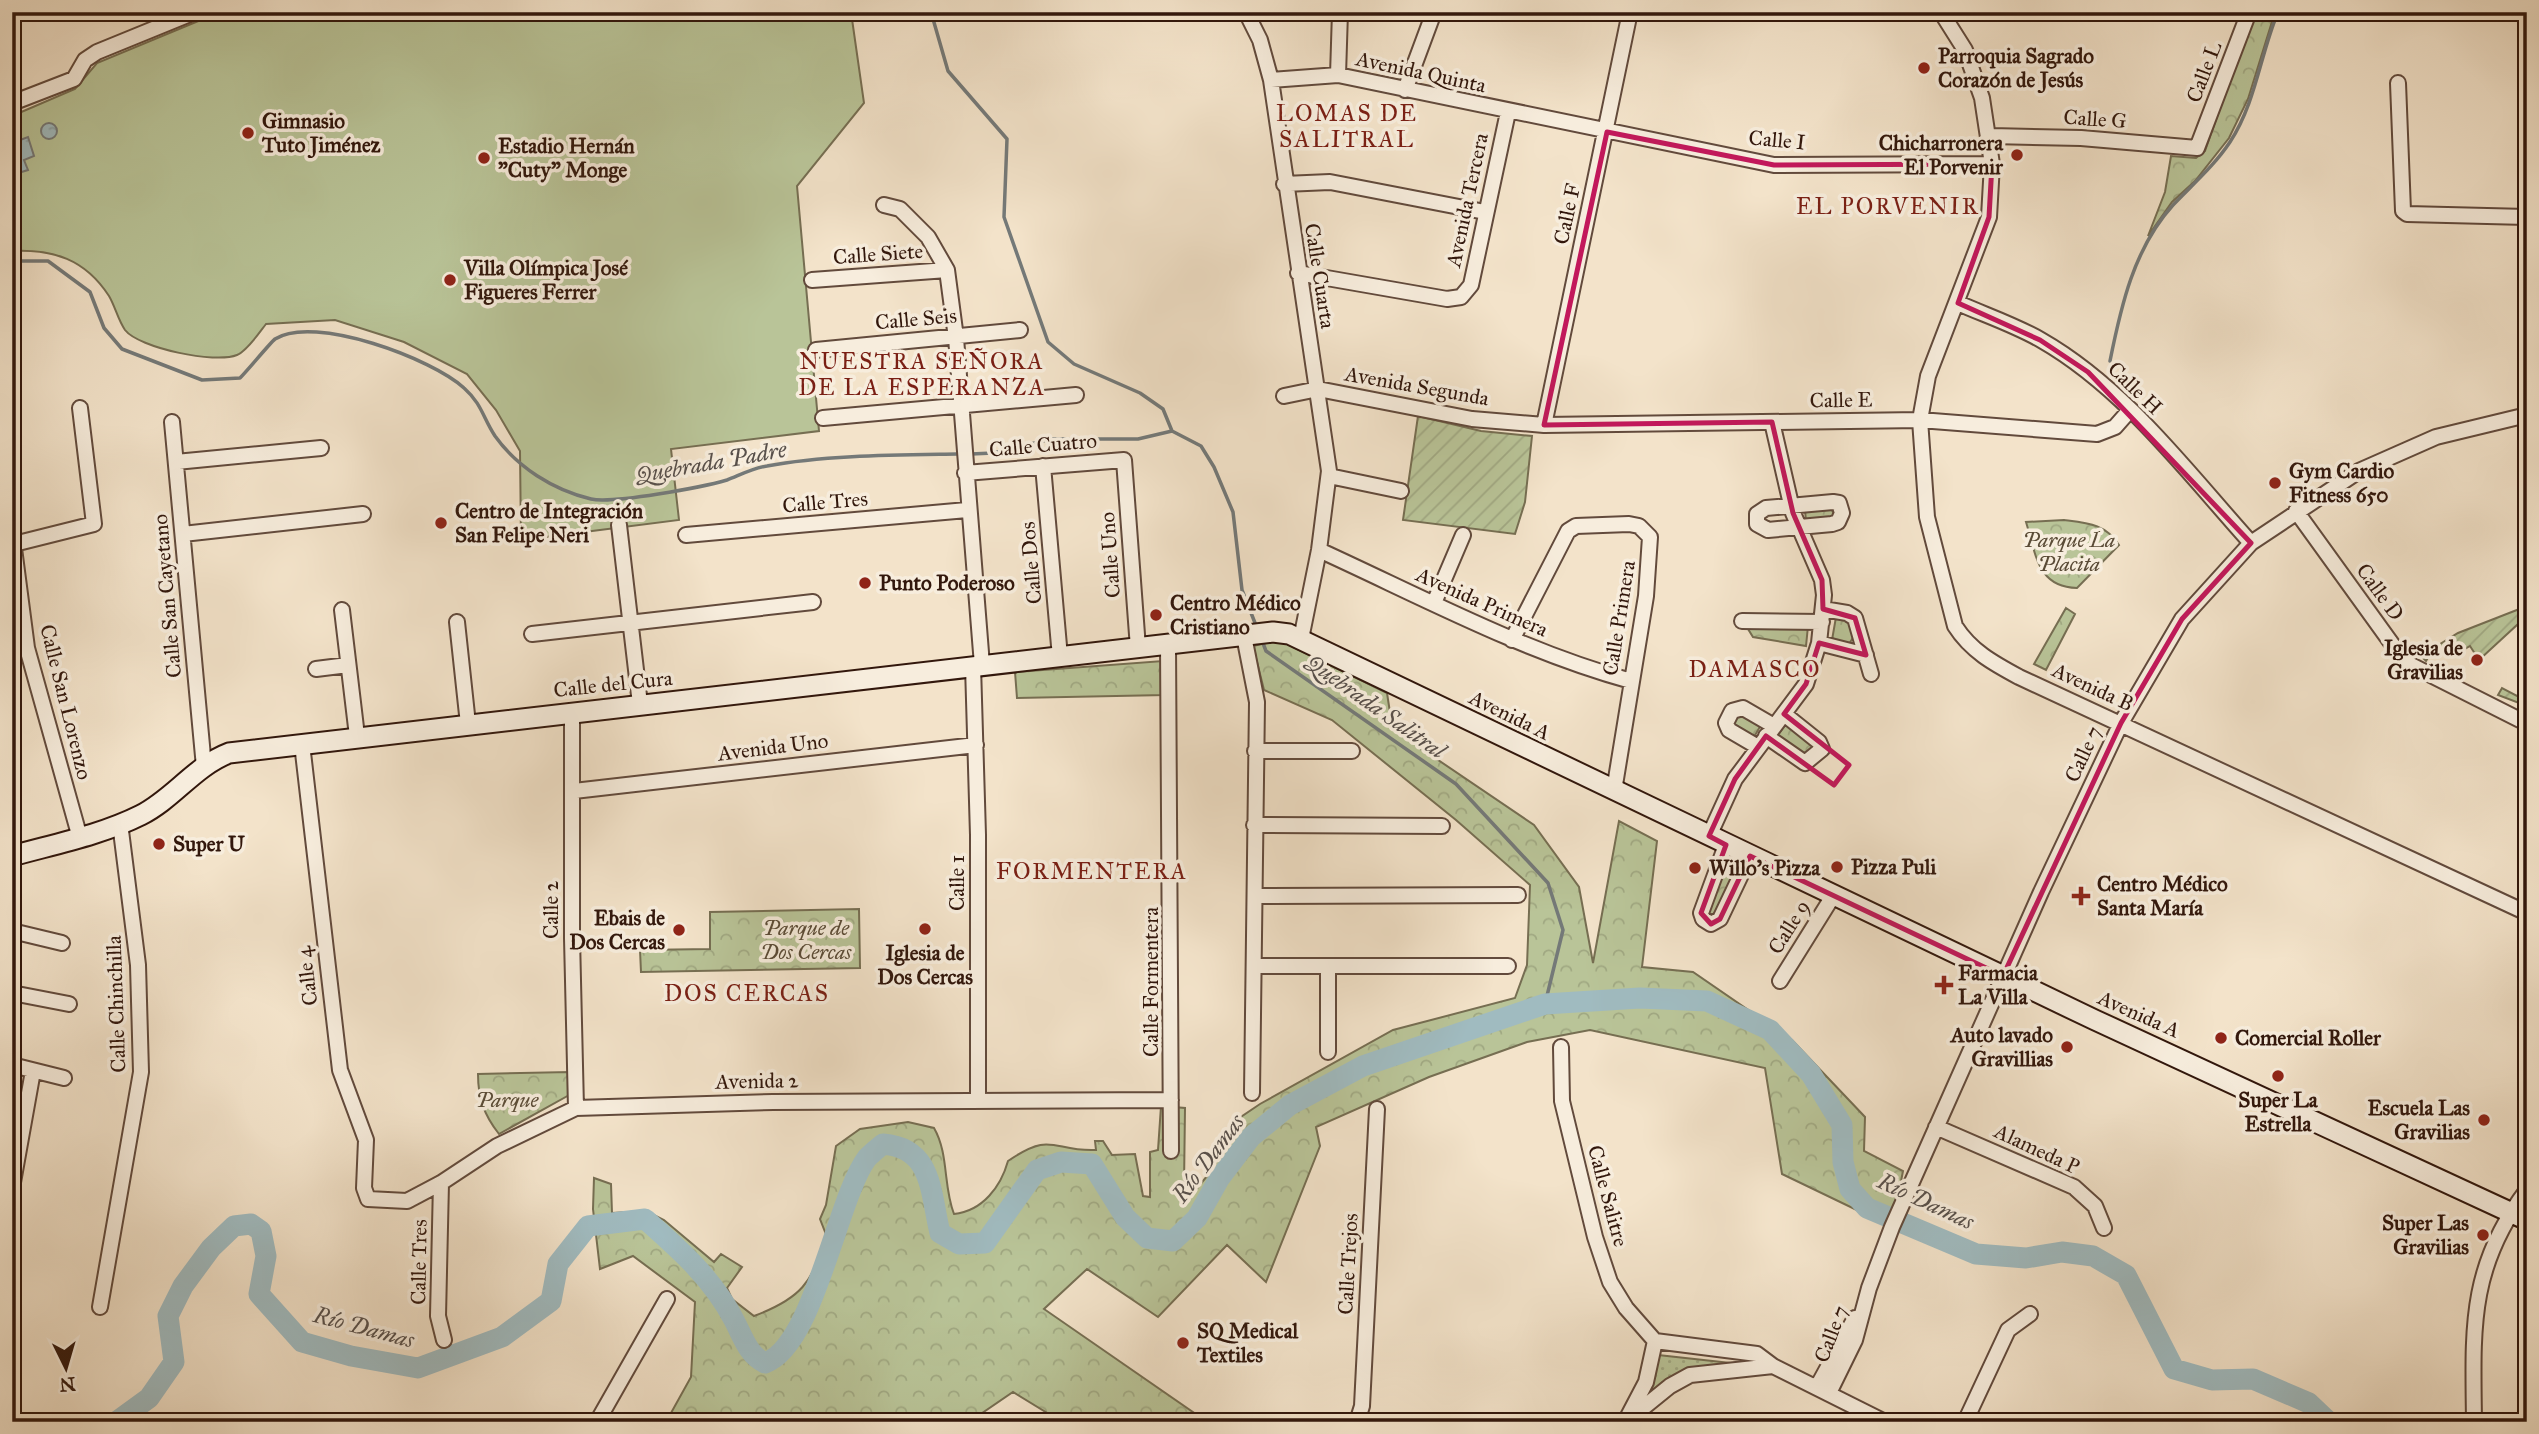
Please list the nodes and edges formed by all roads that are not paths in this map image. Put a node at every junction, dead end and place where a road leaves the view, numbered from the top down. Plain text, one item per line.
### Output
1 (195, 12) edge
2 (1246, 12) edge
3 (1340, 12) edge
4 (1434, 12) edge
5 (1630, 12) edge
6 (2249, 12) edge
7 (1941, 13) edge
8 (1338, 75) junction
9 (1271, 80) junction
10 (2398, 83) dead end
11 (1405, 90) junction
12 (12, 103) edge
13 (1508, 112) junction
14 (1562, 123) joint
15 (1607, 132) junction
16 (1991, 136) junction
17 (2197, 148) joint
18 (1993, 164) junction
19 (1284, 184) junction
20 (884, 205) dead end
21 (1485, 212) junction
22 (2527, 217) edge
23 (947, 270) junction
24 (1298, 273) junction
25 (812, 280) dead end
26 (1958, 303) junction
27 (1020, 330) dead end
28 (956, 336) junction
29 (816, 350) dead end
30 (1318, 389) junction
31 (1076, 395) dead end
32 (1284, 396) dead end
33 (961, 406) junction
34 (80, 408) dead end
35 (2130, 411) junction
36 (2527, 415) edge
37 (823, 418) dead end
38 (1920, 420) junction
39 (172, 422) dead end
40 (1772, 422) junction
41 (1544, 425) junction
42 (321, 448) dead end
43 (1124, 460) joint
44 (176, 462) junction
45 (1043, 466) junction
46 (965, 473) junction
47 (1329, 476) junction
48 (1401, 491) dead end
49 (1790, 505) junction
50 (967, 510) junction
51 (2296, 511) junction
52 (363, 514) dead end
53 (619, 525) dead end
54 (1798, 527) junction
55 (183, 534) junction
56 (686, 535) dead end
57 (1464, 535) dead end
58 (13, 539) edge
59 (2251, 543) junction
60 (1319, 550) junction
61 (813, 602) dead end
62 (1434, 603) junction
63 (342, 610) dead end
64 (1823, 615) junction
65 (1742, 621) dead end
66 (457, 622) dead end
67 (630, 622) junction
68 (1273, 632) joint
69 (533, 634) dead end
70 (1247, 635) junction
71 (1301, 639) junction
72 (1512, 640) junction
73 (1819, 643) junction
74 (1168, 644) junction
75 (1138, 648) junction
76 (1866, 655) junction
77 (1060, 656) junction
78 (348, 665) junction
79 (978, 666) junction
80 (316, 668) dead end
81 (1871, 674) dead end
82 (1631, 681) junction
83 (640, 704) junction
84 (572, 712) junction
85 (1784, 714) junction
86 (2520, 720) dead end
87 (2121, 723) junction
88 (468, 724) junction
89 (357, 736) junction
90 (1766, 736) junction
91 (302, 744) junction
92 (976, 745) junction
93 (1255, 751) junction
94 (1352, 751) dead end
95 (204, 767) junction
96 (1614, 790) junction
97 (574, 791) junction
98 (120, 823) junction
99 (1254, 825) junction
100 (1442, 826) dead end
101 (80, 838) junction
102 (1718, 840) junction
103 (12, 856) edge
104 (1750, 856) junction
105 (1518, 895) dead end
106 (1255, 896) junction
107 (1833, 896) junction
108 (2527, 913) edge
109 (12, 931) edge
110 (62, 943) dead end
111 (1254, 966) junction
112 (1328, 966) junction
113 (1508, 966) dead end
114 (2003, 976) junction
115 (1780, 981) dead end
116 (12, 993) edge
117 (69, 1004) dead end
118 (1561, 1047) dead end
119 (1328, 1052) dead end
120 (12, 1065) edge
121 (33, 1071) junction
122 (64, 1077) dead end
123 (1252, 1093) dead end
124 (978, 1099) junction
125 (1171, 1100) junction
126 (576, 1108) junction
127 (1377, 1109) dead end
128 (1936, 1127) junction
129 (1171, 1151) dead end
130 (441, 1183) junction
131 (12, 1188) edge
132 (2527, 1190) edge
133 (368, 1199) joint
134 (2518, 1216) edge
135 (2104, 1228) dead end
136 (667, 1299) dead end
137 (100, 1307) dead end
138 (2030, 1314) dead end
139 (444, 1340) dead end
140 (1655, 1341) junction
141 (1773, 1366) junction
142 (1823, 1390) junction
143 (1867, 1418) edge
144 (597, 1422) edge
145 (1357, 1422) edge
146 (1626, 1422) edge
147 (1885, 1422) edge
148 (1965, 1422) edge
149 (2474, 1422) edge

1 - 12 street
2 - 9 street, Calle Cuarta
3 - 8 street
4 - 11 street
5 - 15 street, Calle F
6 - 17 street, Calle L
7 - 16 street, Avenida B
8 - 9 street, Avenida Quinta
8 - 11 street, Avenida Quinta
9 - 19 street, Calle Cuarta
10 - 22 street
11 - 13 street, Avenida Quinta
13 - 14 street, Avenida Quinta
13 - 21 street, Avenida Tercera
14 - 15 street, Calle I
15 - 18 street, Calle I
15 - 41 street, Calle F
16 - 17 street, Calle G
16 - 18 street, Avenida B
18 - 26 street, Avenida B
19 - 21 street
19 - 24 street, Calle Cuarta
20 - 23 street
21 - 24 street, Avenida Tercera
23 - 25 street, Calle Siete
23 - 28 street, Calle 1
24 - 30 street, Calle Cuarta
26 - 35 street, Calle H
26 - 38 street, Avenida B
27 - 28 street, Calle Seis
28 - 29 street, Calle Seis
28 - 33 street, Calle 1
30 - 32 street, Avenida Segunda
30 - 41 street, Avenida Segunda
30 - 47 street, Calle Cuarta
31 - 33 street
33 - 37 street
33 - 46 street, Calle 1
34 - 58 street
35 - 38 street, Calle E
35 - 59 street, Calle H
36 - 51 street, Calle 7
38 - 40 street, Calle E
38 - 87 street, Avenida B
39 - 44 street, Calle San Cayetano
40 - 41 street, Calle E
40 - 49 street
42 - 44 street
43 - 45 street, Calle Cuatro
43 - 75 street, Calle Uno
44 - 55 street, Calle San Cayetano
45 - 46 street, Calle Cuatro
45 - 77 street, Calle Dos
46 - 50 street, Calle 1
47 - 48 street
47 - 60 street, Calle Cuarta
49 - 54 street
49 - 54 street
49 - 54 street
50 - 56 street, Calle Tres
50 - 79 street, Calle 1
51 - 59 street, Calle 7
51 - 86 street, Calle D
52 - 55 street
53 - 67 street
54 - 64 street
55 - 95 street, Calle San Cayetano
57 - 62 street
58 - 101 street, Calle San Lorenzo
59 - 87 street, Calle 7
60 - 62 street, Avenida Primera
60 - 71 street, Calle Cuarta
61 - 67 street
62 - 72 street, Avenida Primera
63 - 78 street
64 - 65 street
64 - 73 street
64 - 76 street
66 - 88 street
67 - 69 street
67 - 83 street
68 - 70 street, Calle del Cura
68 - 71 street, Avenida A
70 - 74 street, Calle del Cura
70 - 93 street
71 - 96 street, Avenida A
72 - 82 street, Avenida Primera
72 - 82 street, Calle Primera
73 - 76 street
73 - 85 street
74 - 75 street, Calle del Cura
74 - 125 street, Calle Formentera
75 - 77 street, Calle del Cura
76 - 81 street
77 - 79 street, Calle del Cura
78 - 80 street
78 - 89 street
79 - 83 street, Calle del Cura
79 - 92 street, Calle 1
82 - 96 street, Calle Primera
83 - 84 street, Calle del Cura
84 - 88 street, Calle del Cura
84 - 97 street, Calle 2
85 - 90 street
85 - 90 street
87 - 108 street, Avenida B
87 - 114 street, Calle 7
88 - 89 street, Calle del Cura
89 - 91 street, Calle del Cura
90 - 102 street
91 - 95 street, Calle del Cura
91 - 133 street, Calle 4
92 - 97 street, Avenida Uno
92 - 124 street, Calle 1
93 - 94 street
93 - 99 street
95 - 98 street, Calle del Cura
96 - 102 street, Avenida A
97 - 126 street, Calle 2
98 - 101 street, Calle del Cura
98 - 137 street, Calle Chinchilla
99 - 100 street
99 - 106 street
101 - 103 street, Calle del Cura
102 - 104 street, Avenida A
102 - 104 street
104 - 107 street, Avenida A
105 - 106 street
106 - 111 street
107 - 114 street, Avenida A
107 - 115 street, Calle 9
109 - 110 street
111 - 112 street
111 - 123 street
112 - 113 street
112 - 119 street
114 - 128 street, Calle 7
114 - 134 street, Avenida A
116 - 117 street
118 - 140 street, Calle Salitre
120 - 121 street
121 - 122 street
121 - 131 street
124 - 125 street, Avenida 2
124 - 126 street, Avenida 2
125 - 129 street, Calle Formentera
126 - 130 street, Avenida 2
127 - 145 street, Calle Trejos
128 - 135 street, Alameda P
128 - 142 street, Calle 7
130 - 133 street, Avenida 2
130 - 139 street, Calle Tres
132 - 134 street
134 - 149 street
136 - 144 street
138 - 148 street
140 - 141 street
140 - 146 street
141 - 142 street
141 - 146 street
142 - 143 street
143 - 147 street

